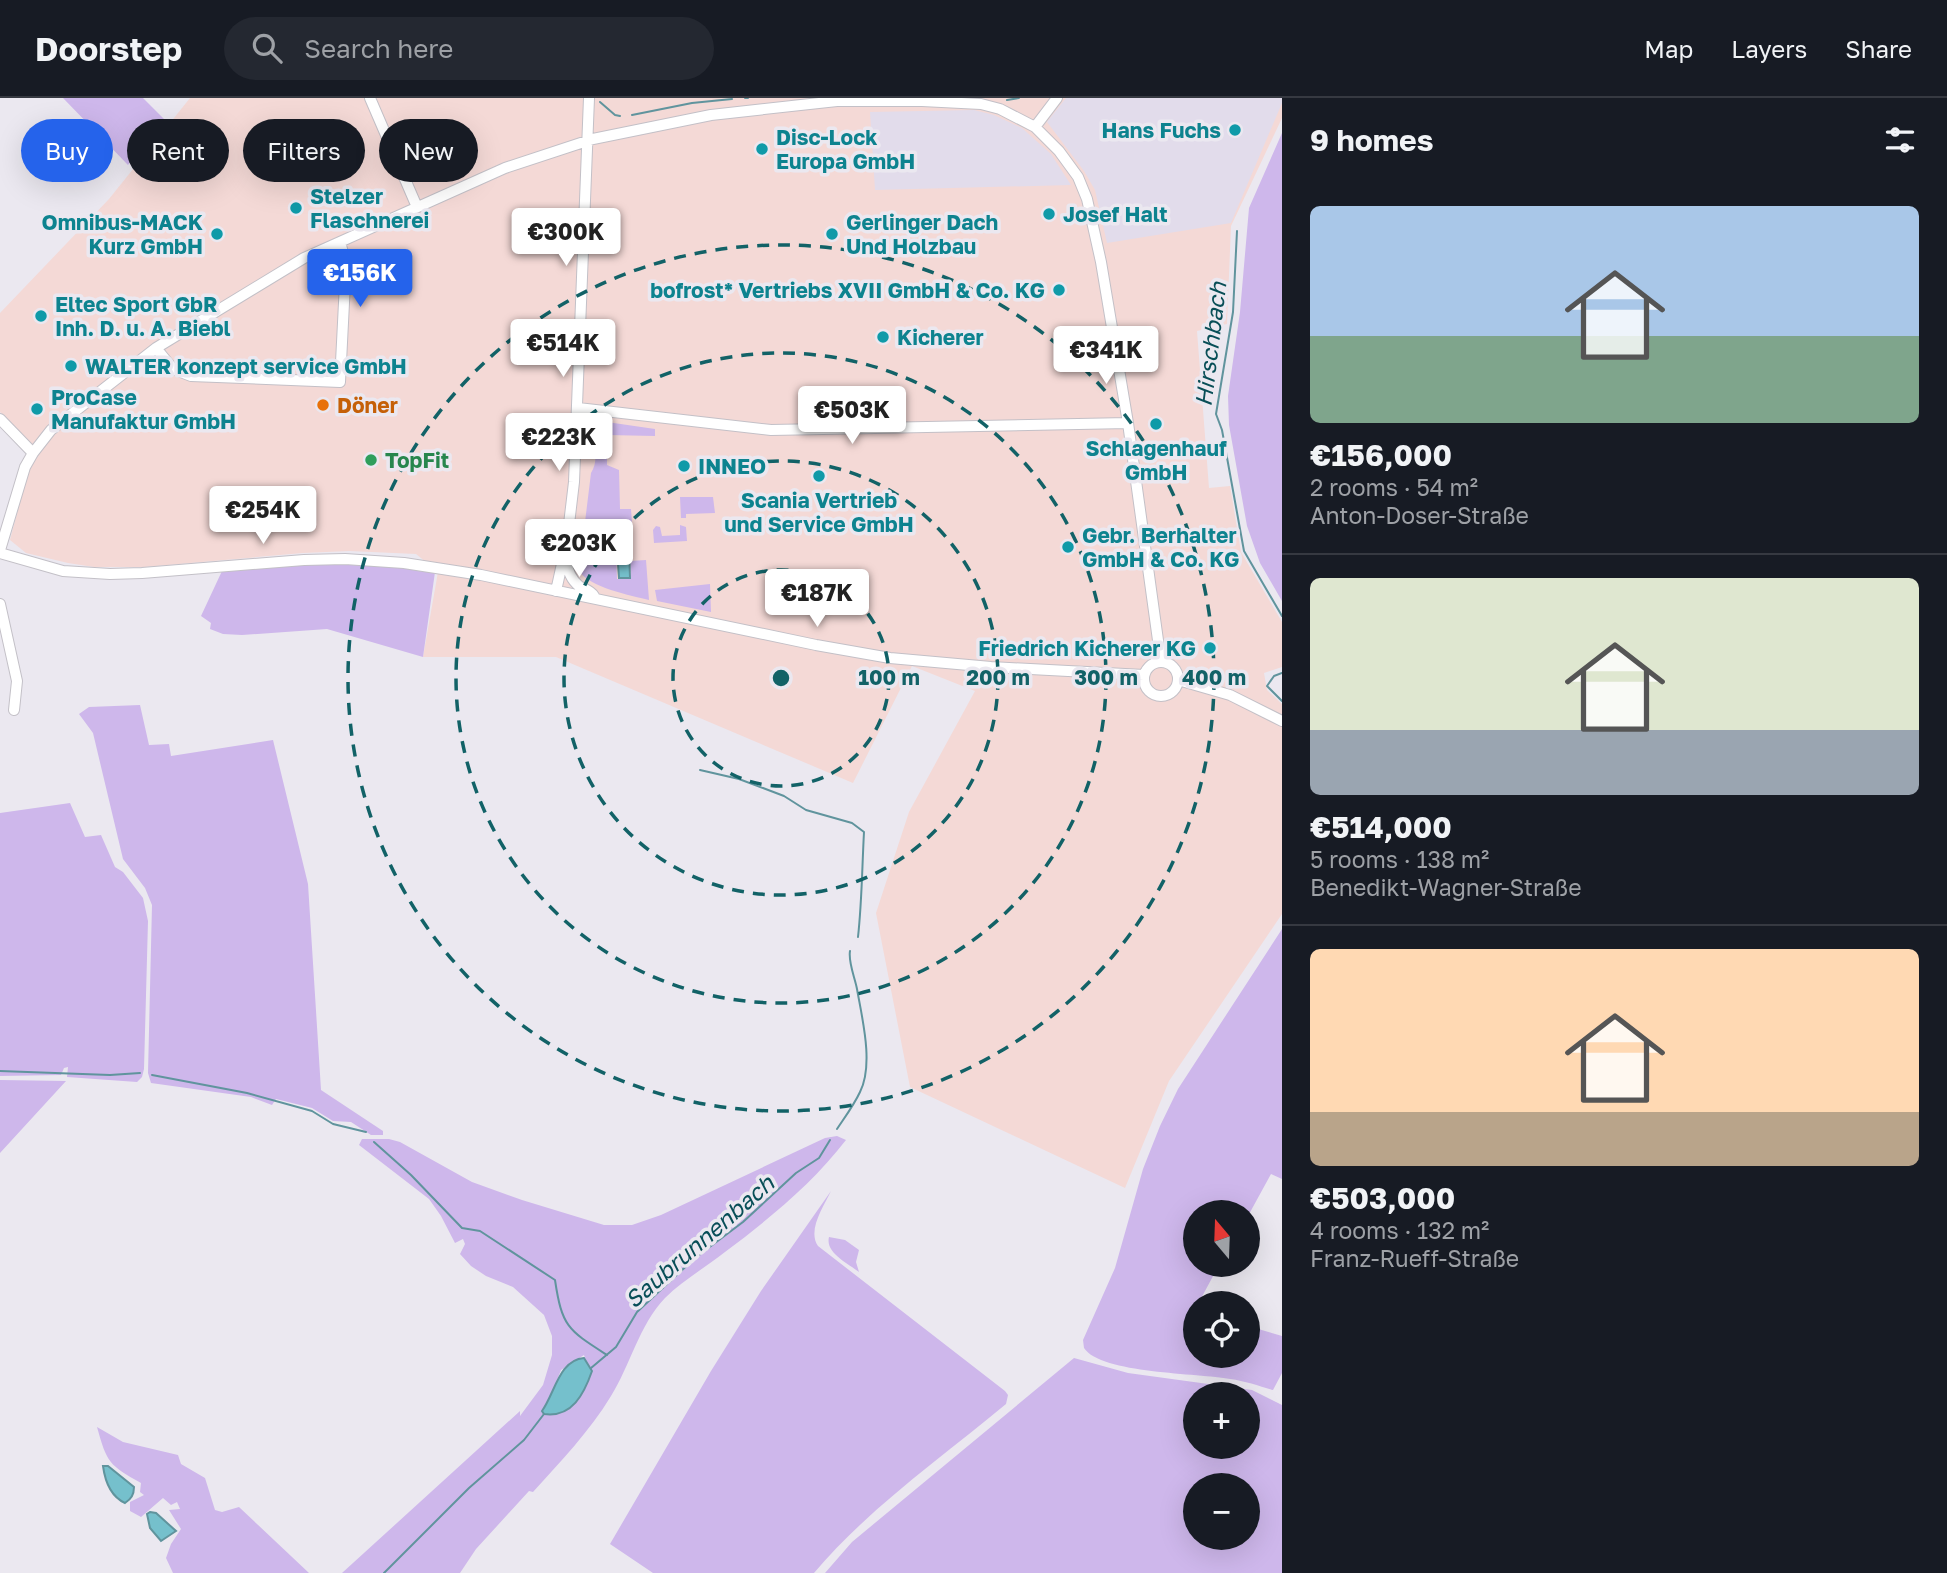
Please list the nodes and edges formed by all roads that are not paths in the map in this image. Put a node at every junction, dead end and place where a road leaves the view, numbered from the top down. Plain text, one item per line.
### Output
1 (370, 98) edge
2 (589, 98) edge
3 (1057, 98) edge
4 (1035, 127) junction
5 (587, 141) junction
6 (417, 207) junction
7 (340, 242) junction
8 (156, 348) junction
9 (578, 408) junction
10 (0, 419) edge
11 (1128, 422) junction
12 (33, 453) junction
13 (0, 552) edge
14 (564, 556) junction
15 (556, 591) junction
16 (596, 599) junction
17 (0, 604) edge
18 (1161, 662) junction
19 (1144, 675) junction
20 (1178, 680) junction
21 (14, 710) dead end
22 (1282, 721) edge

1 - 6 street
2 - 5 street
3 - 4 street
4 - 5 street
4 - 11 street
5 - 6 street
5 - 9 street
6 - 7 street
7 - 8 street
7 - 8 street
8 - 12 street
9 - 11 street
9 - 14 street
10 - 12 street
11 - 18 street
12 - 13 street
13 - 15 street
14 - 15 street
14 - 16 street
15 - 16 street
16 - 19 street
17 - 21 street
18 - 19 street
18 - 20 street
19 - 20 street
20 - 22 street

